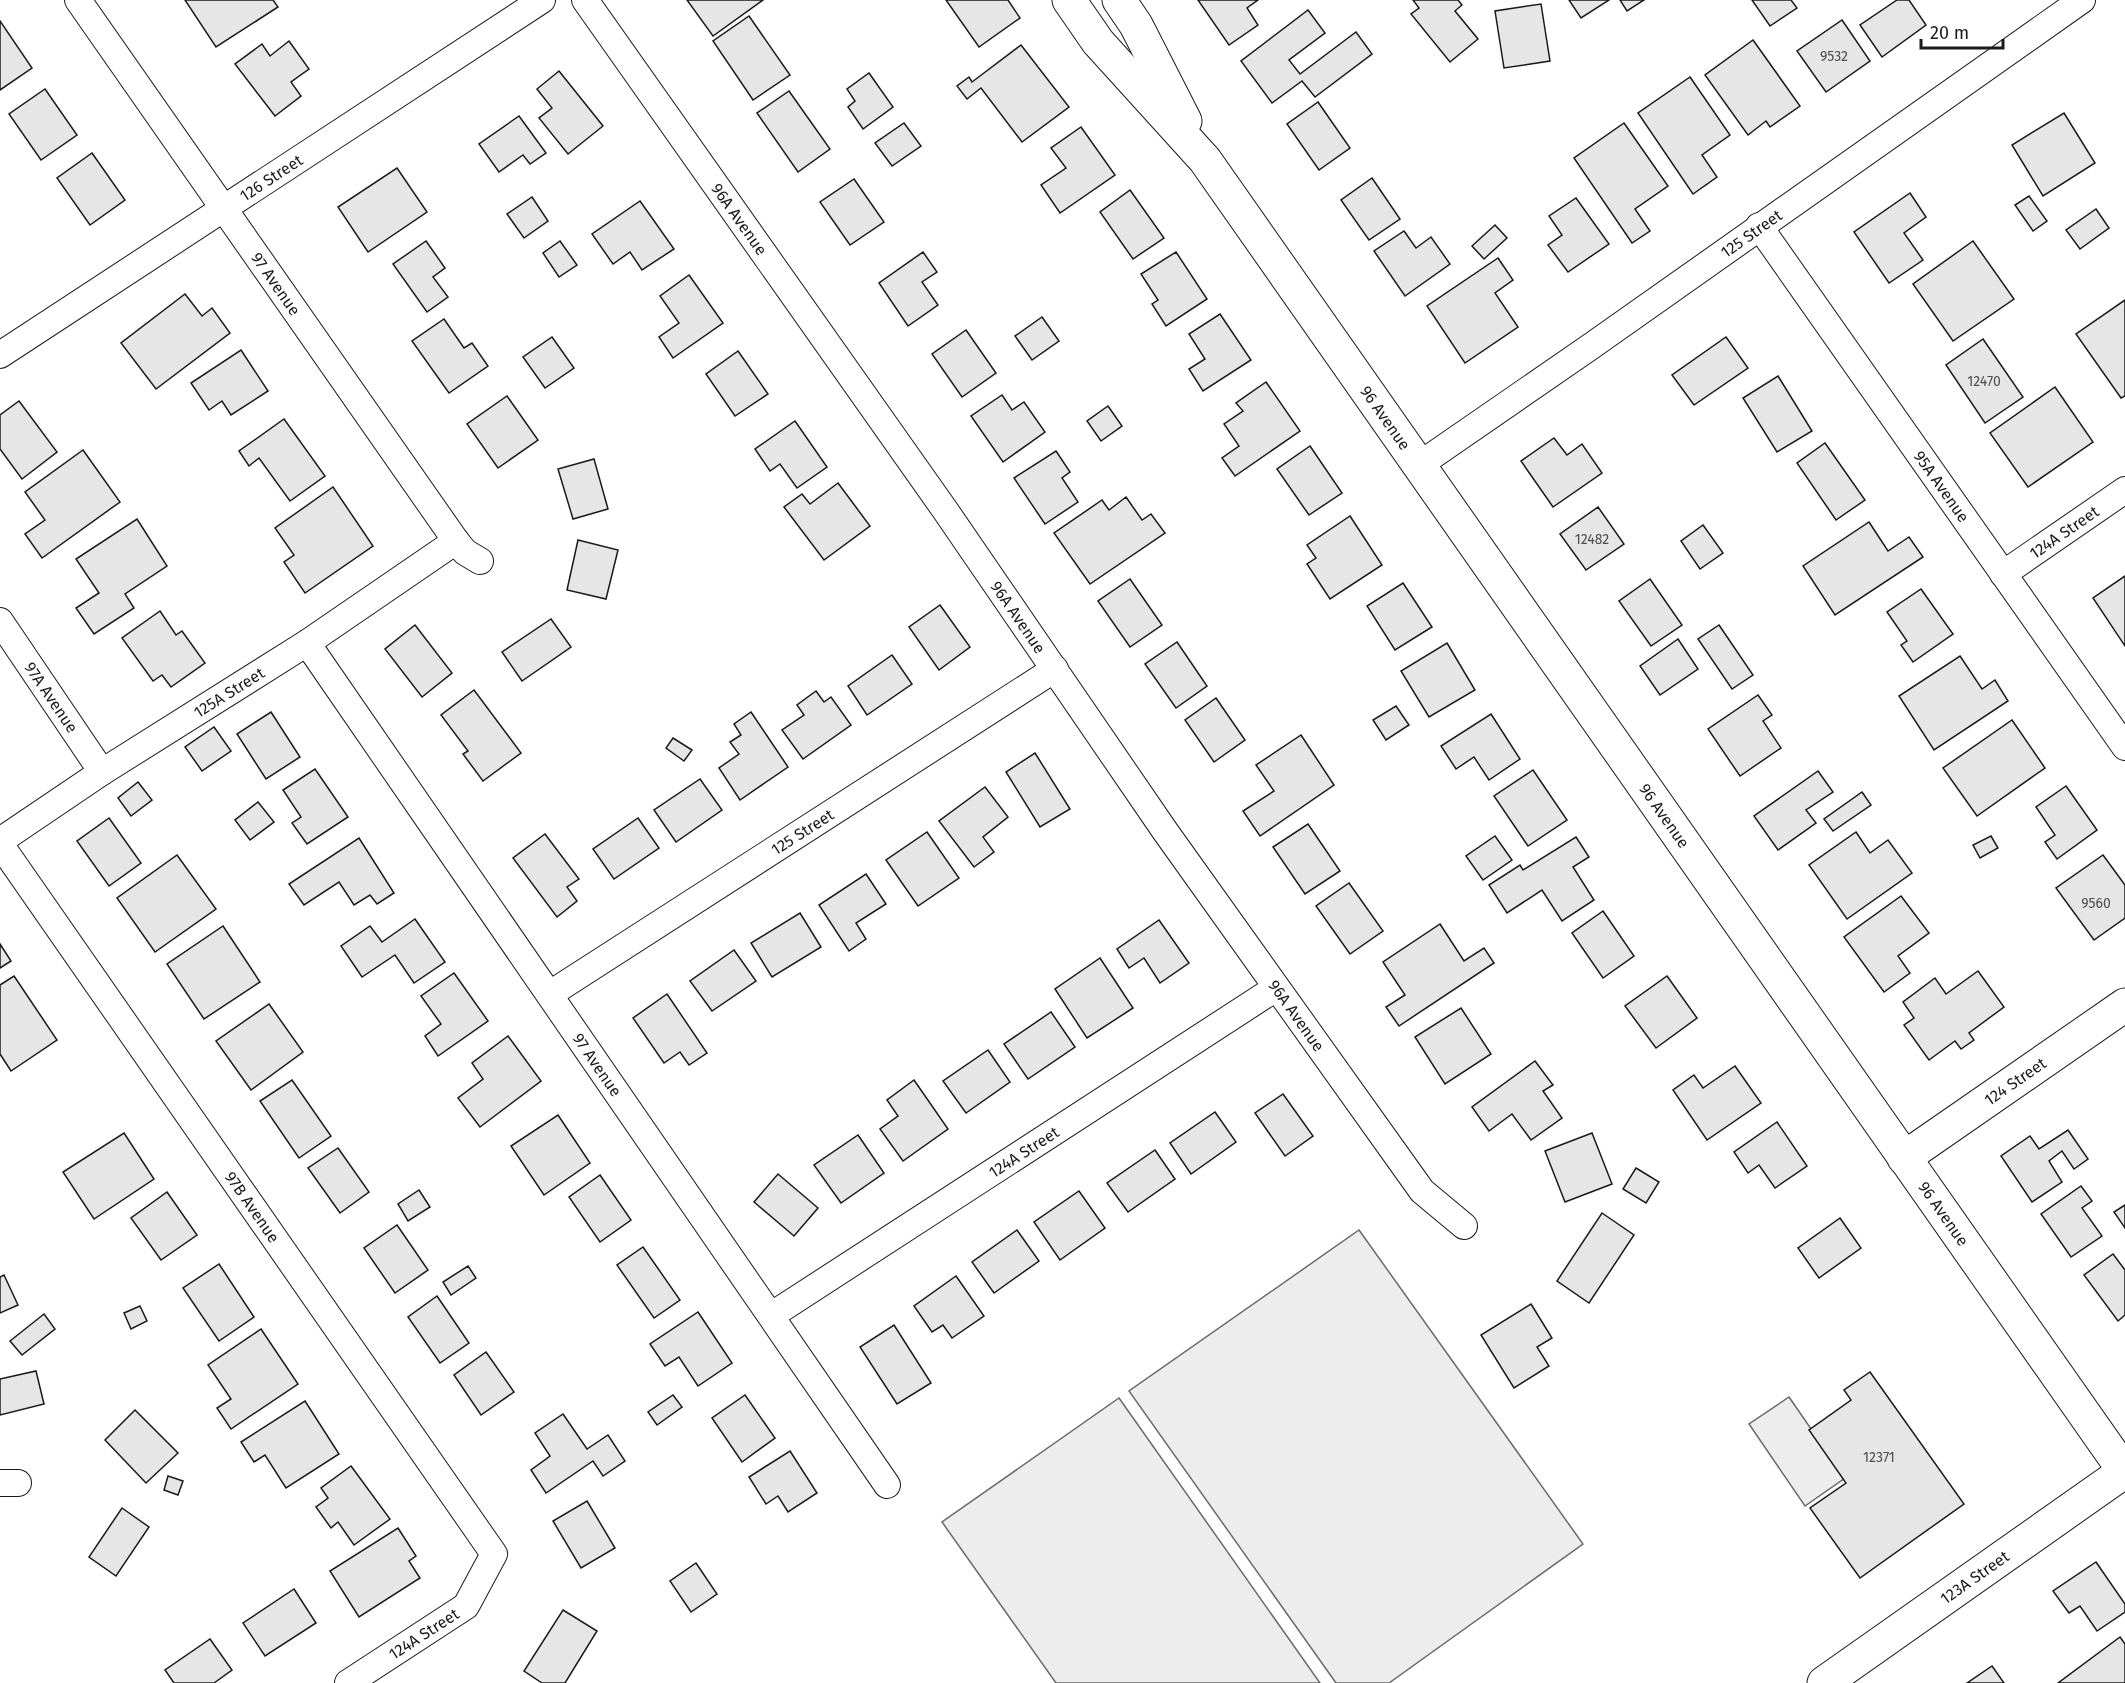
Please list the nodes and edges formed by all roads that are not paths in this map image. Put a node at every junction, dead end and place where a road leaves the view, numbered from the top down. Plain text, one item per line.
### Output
1 (78, 0) edge
2 (542, 0) edge
3 (585, 0) edge
4 (1069, 0) edge
5 (1119, 0) edge
6 (2082, 0) edge
7 (1205, 160) junction
8 (224, 208) junction
9 (1759, 226) junction
10 (0, 355) edge
11 (1419, 465) junction
12 (2125, 490) edge
13 (456, 541) junction
14 (480, 561) dead end
15 (2003, 574) junction
16 (0, 621) edge
17 (307, 643) junction
18 (1055, 669) junction
19 (2125, 747) edge
20 (102, 772) junction
21 (0, 842) edge
22 (1276, 988) junction
23 (550, 994) junction
24 (2125, 1005) edge
25 (1905, 1158) junction
26 (1464, 1226) dead end
27 (772, 1315) junction
28 (2125, 1472) edge
29 (888, 1485) dead end
30 (485, 1571) joint
31 (348, 1683) edge
32 (1824, 1683) edge

1 - 8 street, 97 Avenue
2 - 8 street, 126 Street
3 - 18 street, 96A Avenue
4 - 7 main road, 96 Avenue
5 - 7 main road, 96 Avenue
6 - 9 street, 125 Street
7 - 11 main road, 96 Avenue
8 - 10 street, 126 Street
8 - 13 street, 97 Avenue
9 - 11 street, 125 Street
9 - 15 street, 95A Avenue
11 - 25 main road, 96 Avenue
12 - 15 street, 124A Street
13 - 14 street, 97 Avenue
13 - 17 street, 125A Street
15 - 19 street, 95A Avenue
16 - 20 street, 97A Avenue
17 - 20 street, 125A Street
17 - 23 street, 97 Avenue
18 - 22 street, 96A Avenue
18 - 23 street, 125 Street
20 - 21 street, 125A Street
21 - 30 street, 97B Avenue
22 - 26 street, 96A Avenue
22 - 27 street, 124A Street
23 - 27 street, 97 Avenue
24 - 25 main road, 124 Street
25 - 28 main road, 96 Avenue
27 - 29 street, 97 Avenue
28 - 32 main road, 123A Street
30 - 31 street, 124A Street

